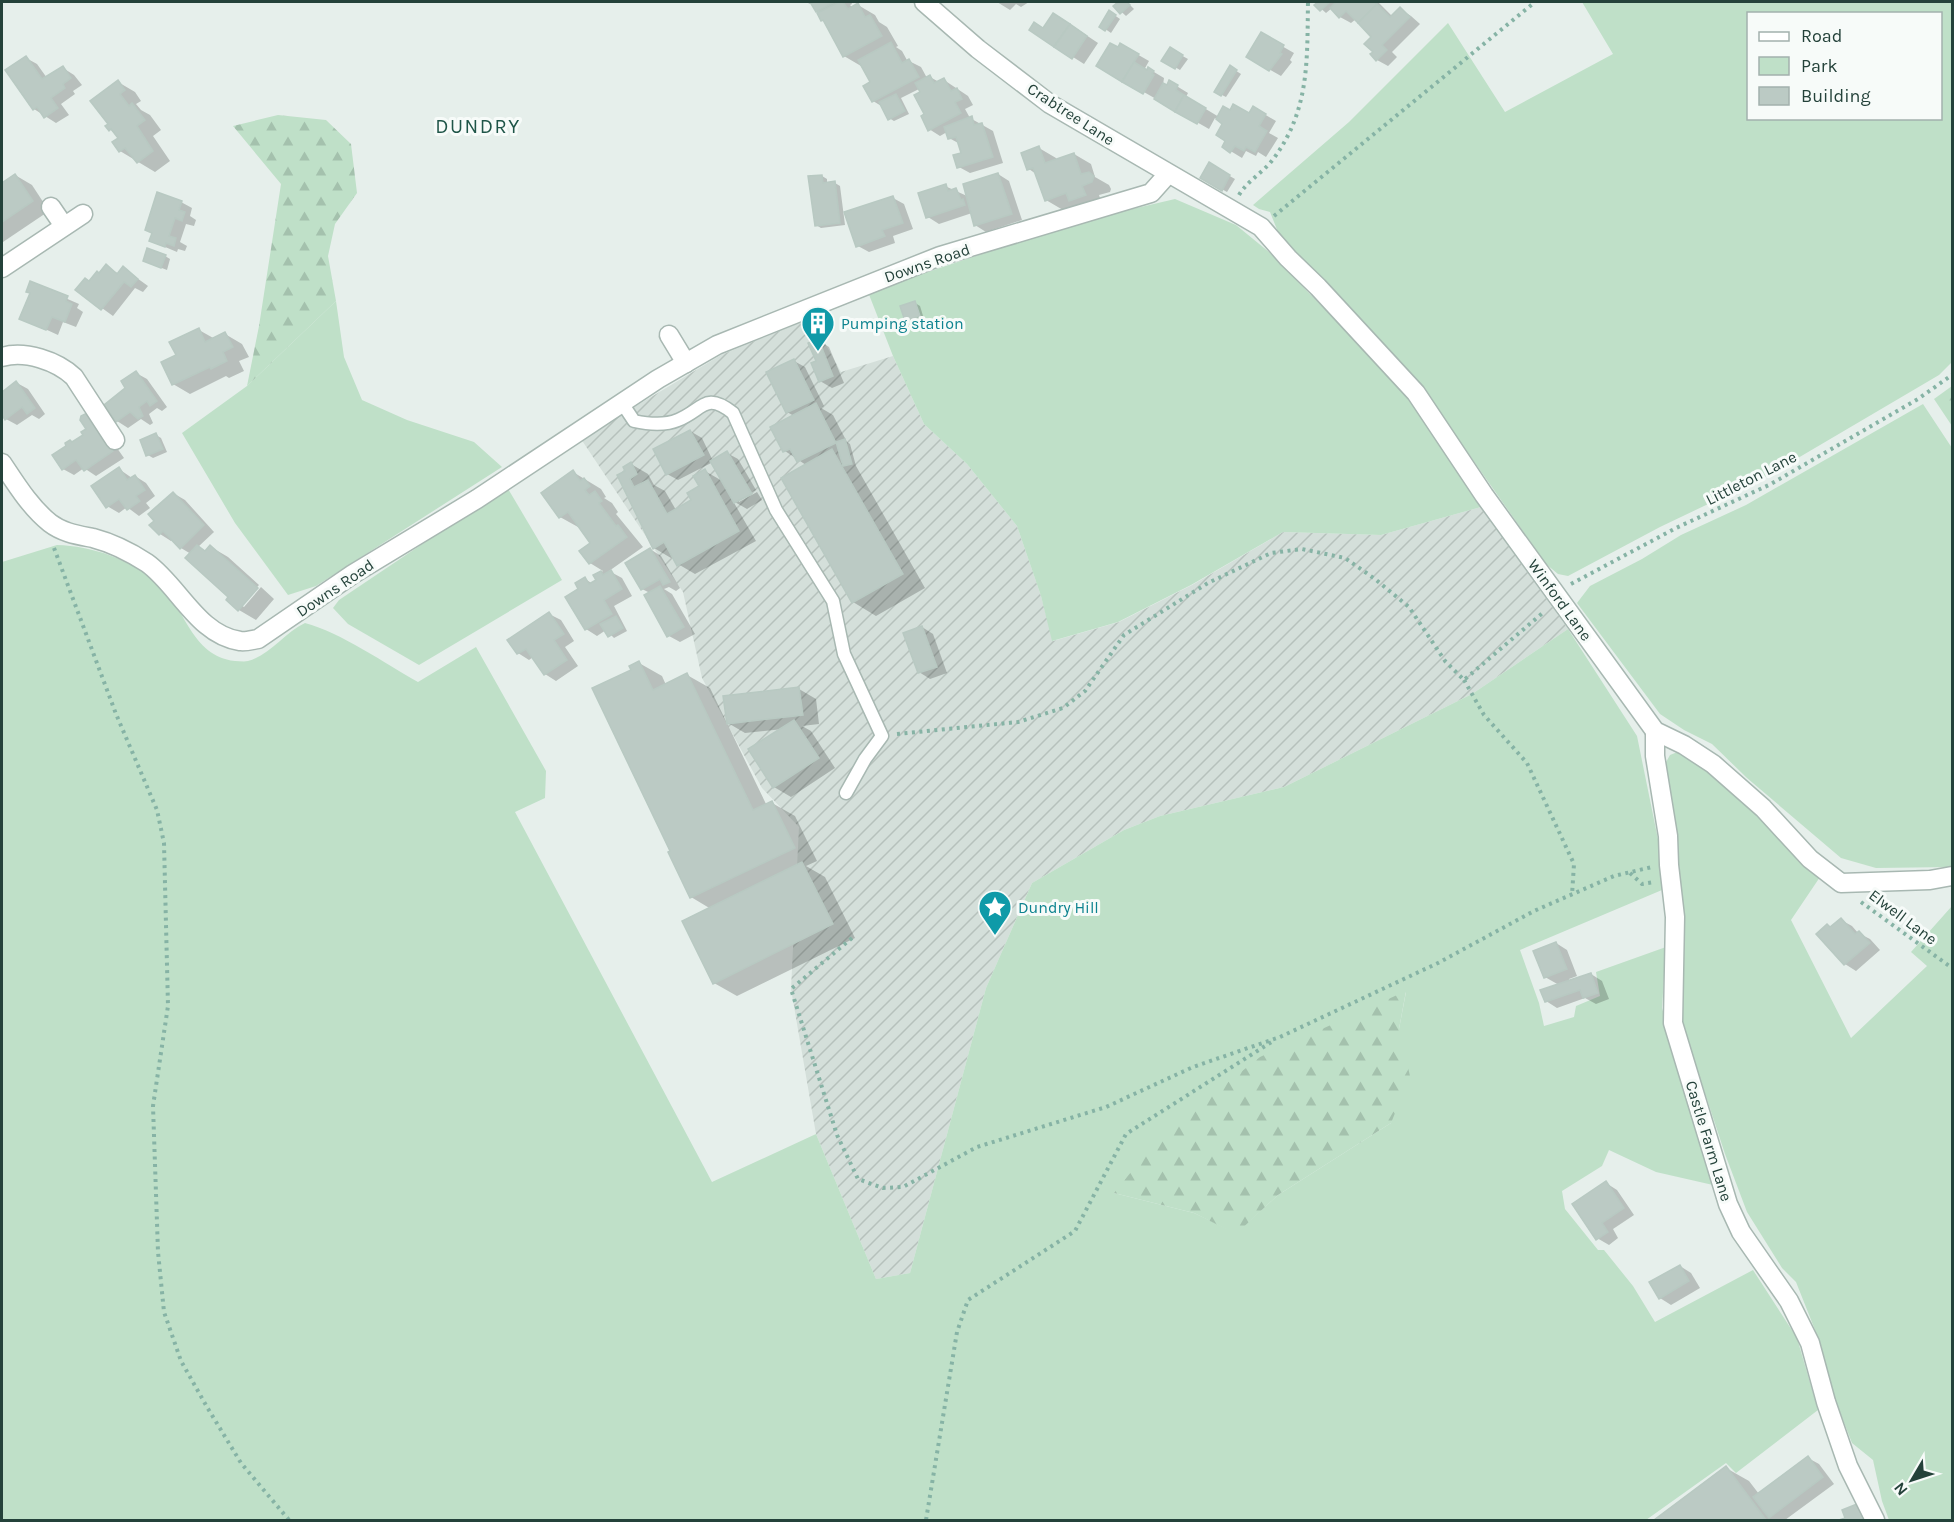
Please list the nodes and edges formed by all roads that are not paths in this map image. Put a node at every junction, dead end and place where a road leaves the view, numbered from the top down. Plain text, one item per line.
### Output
1 (924, 2) edge
2 (1168, 174) junction
3 (51, 207) dead end
4 (1231, 209) joint
5 (83, 214) dead end
6 (64, 226) junction
7 (2, 268) edge
8 (669, 334) dead end
9 (2, 357) edge
10 (686, 363) junction
11 (622, 403) junction
12 (115, 440) dead end
13 (2, 463) edge
14 (1655, 731) junction
15 (846, 793) dead end
16 (1953, 876) edge
17 (1875, 1521) edge

1 - 2 street, Crabtree Lane
2 - 4 street, Crabtree Lane
2 - 10 street, Downs Road
3 - 6 street
4 - 14 street, Winford Lane
5 - 6 street
6 - 7 street
8 - 10 street
9 - 12 street
10 - 11 street, Downs Road
11 - 13 street, Downs Road
11 - 15 lane
14 - 16 street, Winford Lane
14 - 17 street, Castle Farm Lane

